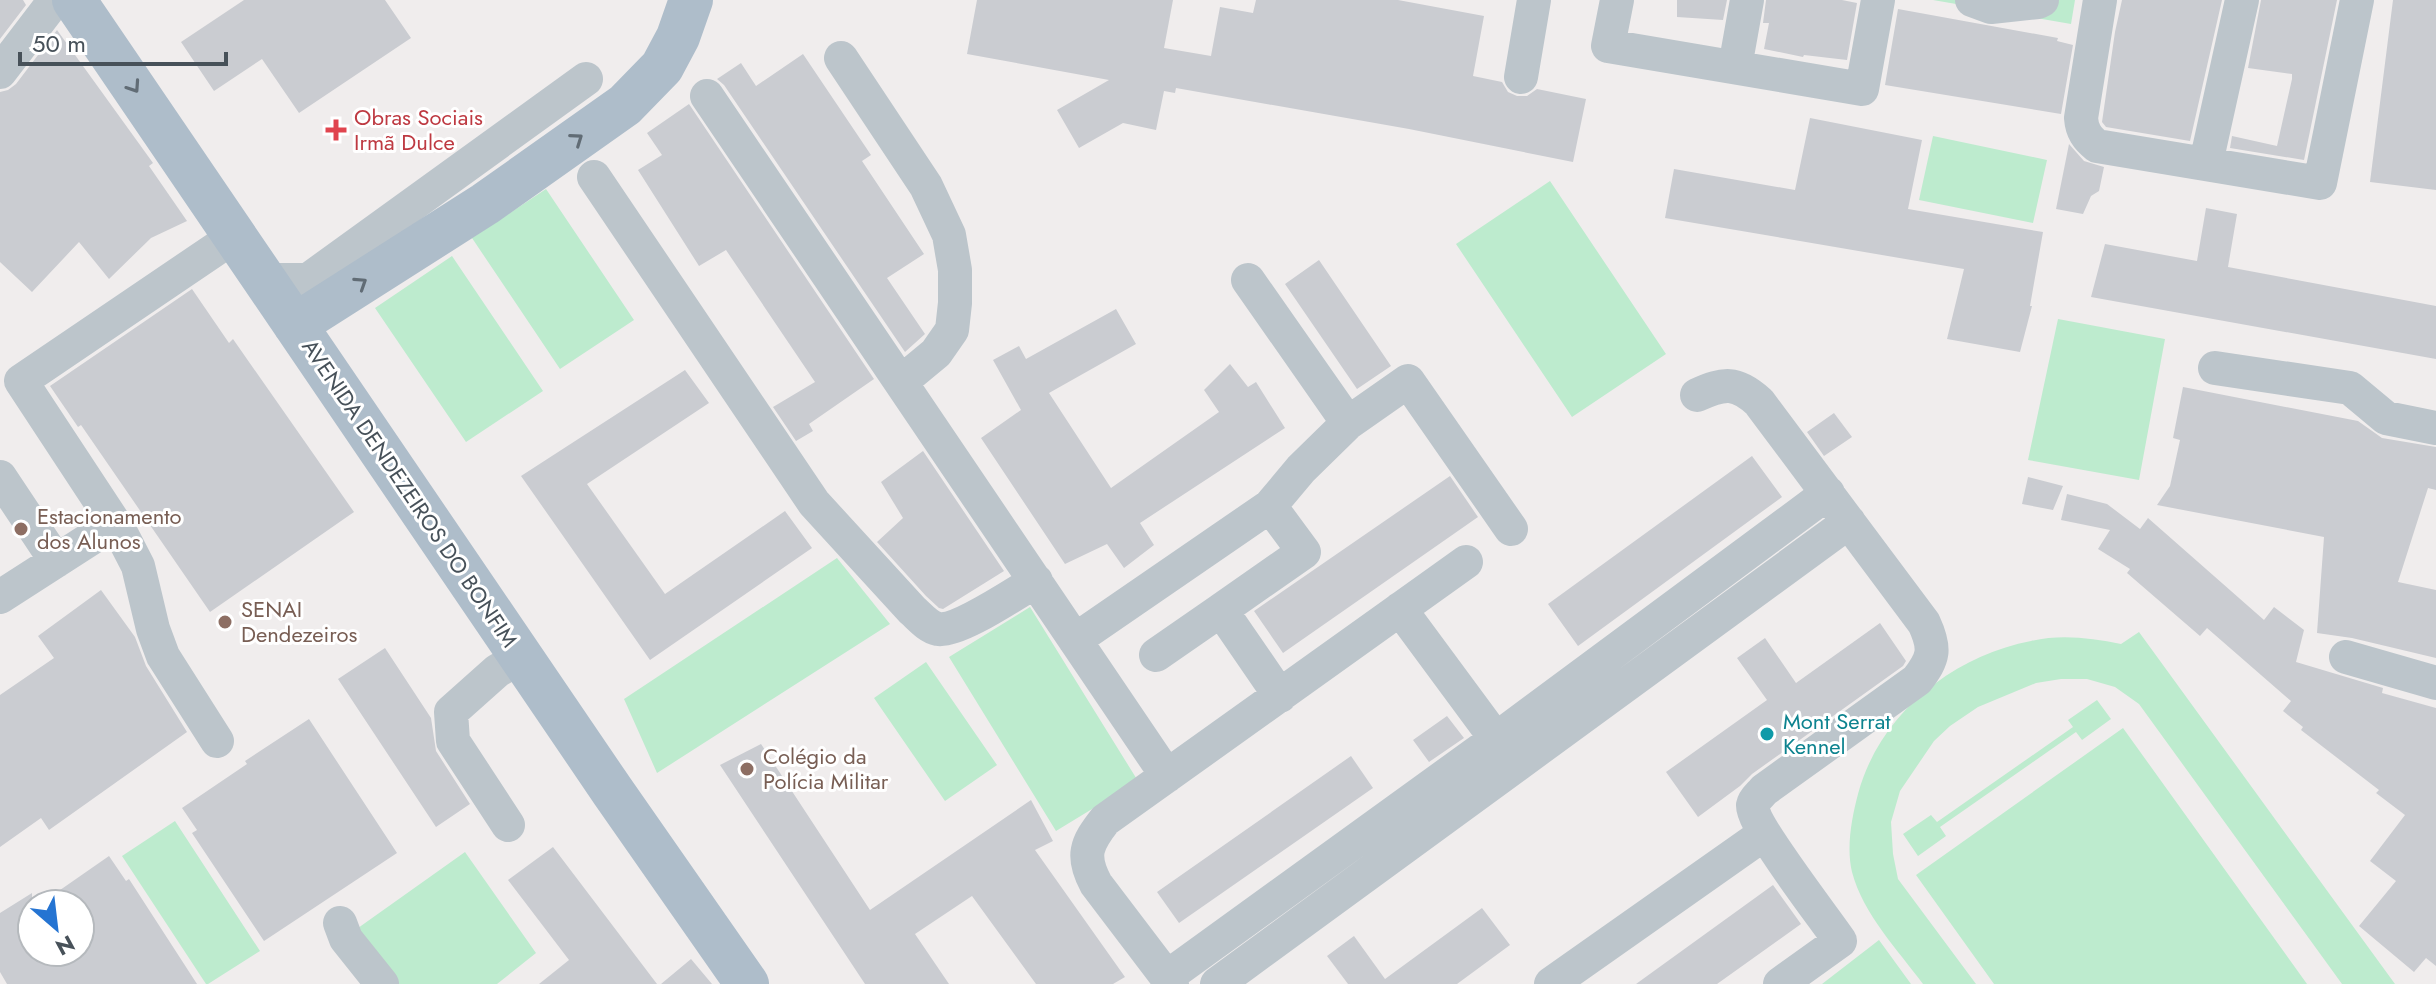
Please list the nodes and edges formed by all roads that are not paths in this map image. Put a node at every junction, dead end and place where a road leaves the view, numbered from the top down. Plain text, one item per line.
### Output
1 (55, 0) edge
2 (74, 0) edge
3 (691, 0) edge
4 (1534, 0) edge
5 (1617, 0) edge
6 (1747, 0) edge
7 (1878, 0) edge
8 (1972, 0) edge
9 (2042, 0) edge
10 (2100, 0) edge
11 (2242, 0) edge
12 (2357, 0) edge
13 (841, 58) dead end
14 (1735, 67) junction
15 (0, 72) edge
16 (1521, 77) dead end
17 (586, 79) dead end
18 (707, 96) dead end
19 (2206, 163) junction
20 (594, 177) dead end
21 (235, 236) junction
22 (265, 280) junction
23 (1248, 280) dead end
24 (295, 325) junction
25 (2215, 368) dead end
26 (11, 382) edge
27 (901, 382) junction
28 (1697, 395) dead end
29 (1348, 423) junction
30 (2436, 428) edge
31 (0, 477) edge
32 (1828, 493) junction
33 (1270, 506) junction
34 (1849, 522) junction
35 (115, 523) junction
36 (1511, 529) dead end
37 (56, 561) junction
38 (1466, 562) dead end
39 (1036, 581) junction
40 (0, 597) edge
41 (1400, 609) junction
42 (1221, 610) junction
43 (1075, 640) junction
44 (1156, 655) dead end
45 (521, 657) junction
46 (2346, 657) dead end
47 (2436, 683) edge
48 (1280, 696) junction
49 (1496, 739) junction
50 (217, 741) dead end
51 (1167, 776) junction
52 (508, 825) dead end
53 (1764, 834) junction
54 (340, 923) dead end
55 (1170, 980) edge
56 (382, 984) edge
57 (747, 984) edge
58 (1217, 984) edge
59 (1551, 984) edge
60 (1780, 984) edge

1 - 15 street
2 -> 21 main road, AVENIDA DENDEZEIROS DO BONFIM
24 -> 3 main road
4 - 16 street
5 - 14 street
6 - 14 street
7 - 14 street
8 - 9 street
10 - 19 street
11 - 19 street
12 - 19 street
13 - 27 street
17 - 22 street
18 - 27 street
20 - 39 street
21 - 22 main road, AVENIDA DENDEZEIROS DO BONFIM
21 - 26 street
22 - 24 main road, AVENIDA DENDEZEIROS DO BONFIM
23 - 29 street
24 - 45 main road, AVENIDA DENDEZEIROS DO BONFIM
25 - 30 street
26 - 35 street
27 - 39 street
28 - 32 street
29 - 33 street
29 - 36 street
31 - 37 street
32 - 34 street
32 - 49 street
33 - 42 street
33 - 43 street
34 - 53 street
34 - 58 street
35 - 37 street
35 - 50 street
37 - 40 street
38 - 41 street
39 - 43 street
41 - 48 street
41 - 49 street
42 - 44 street
42 - 48 street
43 - 51 street
45 - 52 street
45 - 57 main road, AVENIDA DENDEZEIROS DO BONFIM
46 - 47 street
48 - 51 street
49 - 55 street
51 - 55 street
53 - 59 street
53 - 60 street
54 - 56 street

